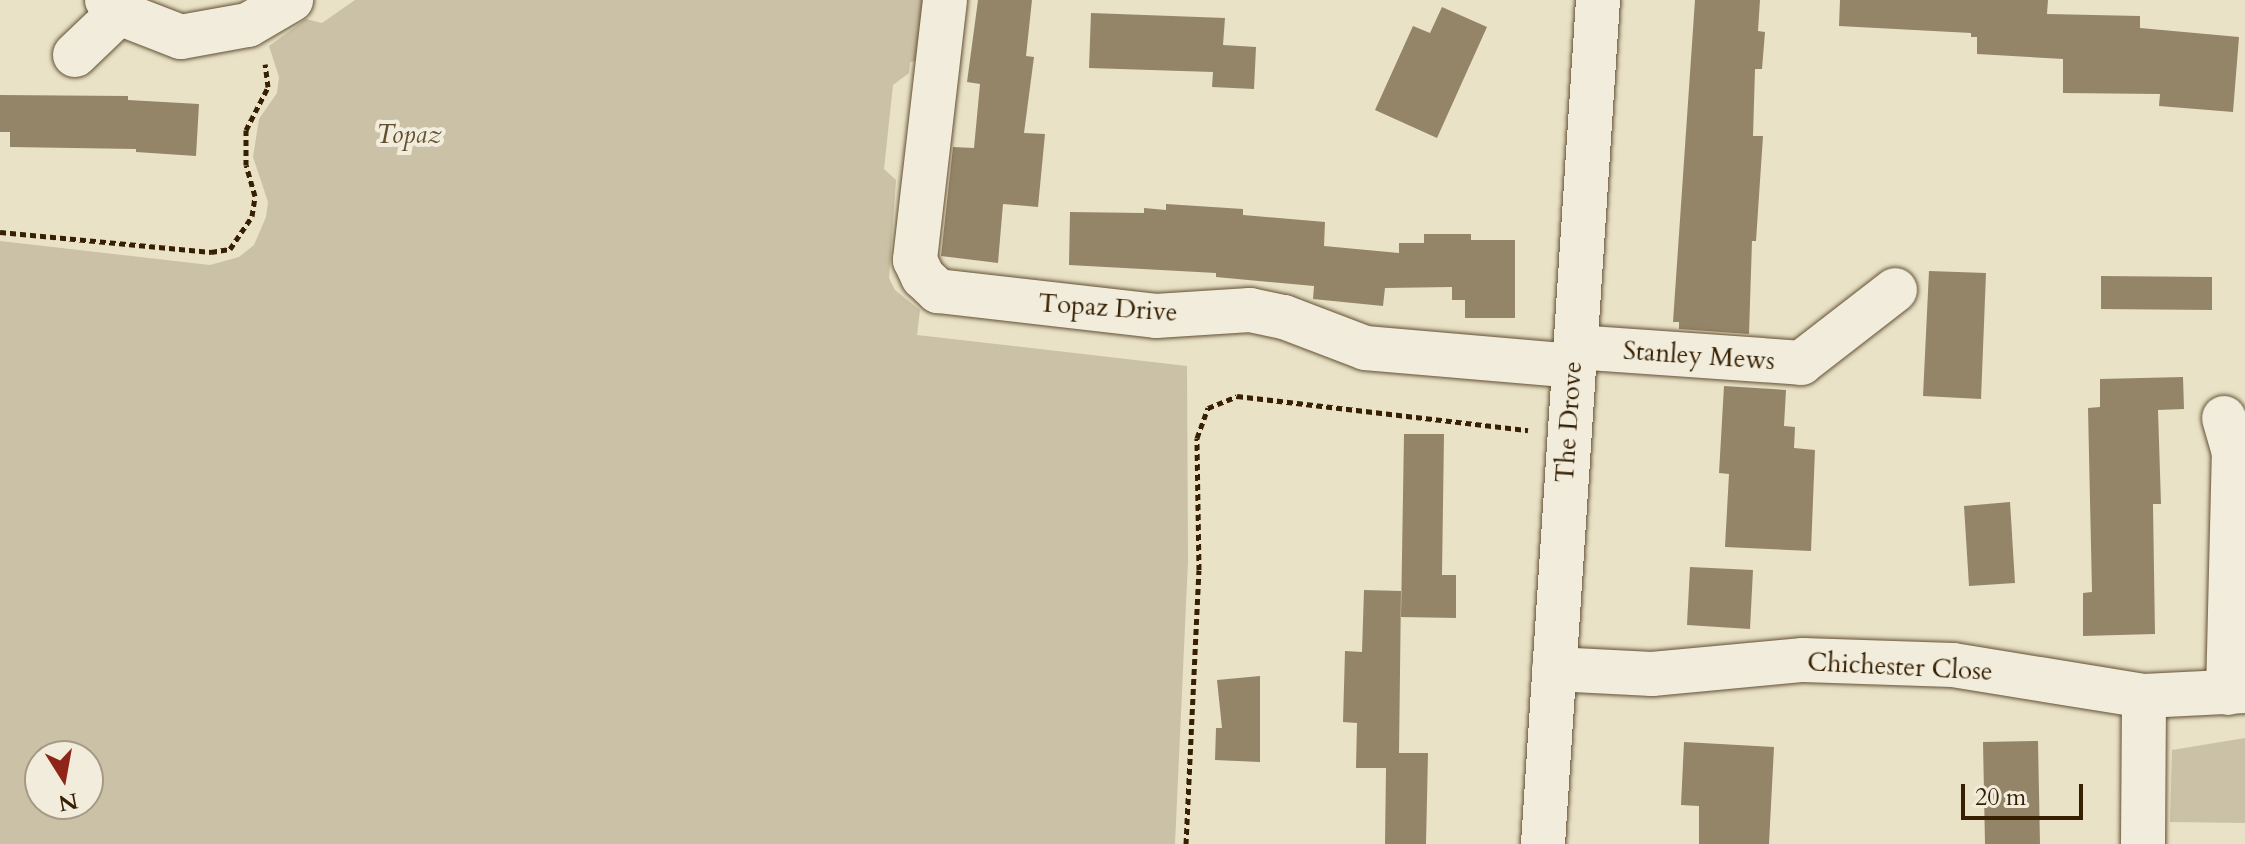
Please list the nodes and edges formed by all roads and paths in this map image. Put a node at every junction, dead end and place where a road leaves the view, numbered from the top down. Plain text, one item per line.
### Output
1 (291, 0) edge
2 (945, 0) edge
3 (1598, 0) edge
4 (113, 6) edge
5 (248, 25) junction
6 (75, 55) dead end
7 (0, 232) edge
8 (1895, 290) dead end
9 (1574, 357) junction
10 (1567, 435) junction
11 (2235, 442) edge
12 (1554, 669) junction
13 (2236, 692) edge
14 (2144, 696) junction
15 (1186, 844) edge
16 (1543, 844) edge
17 (2143, 844) edge

1 - 5 street
2 - 9 street, Topaz Drive
3 - 9 street, The Drove
4 - 5 street
4 - 6 street
5 - 7 path
8 - 9 street, Stanley Mews
9 - 10 street, The Drove
10 - 12 street, The Drove
10 - 15 path
11 - 13 street
12 - 14 street, Chichester Close
12 - 16 street, The Drove
13 - 14 street, Chichester Close
14 - 17 street

